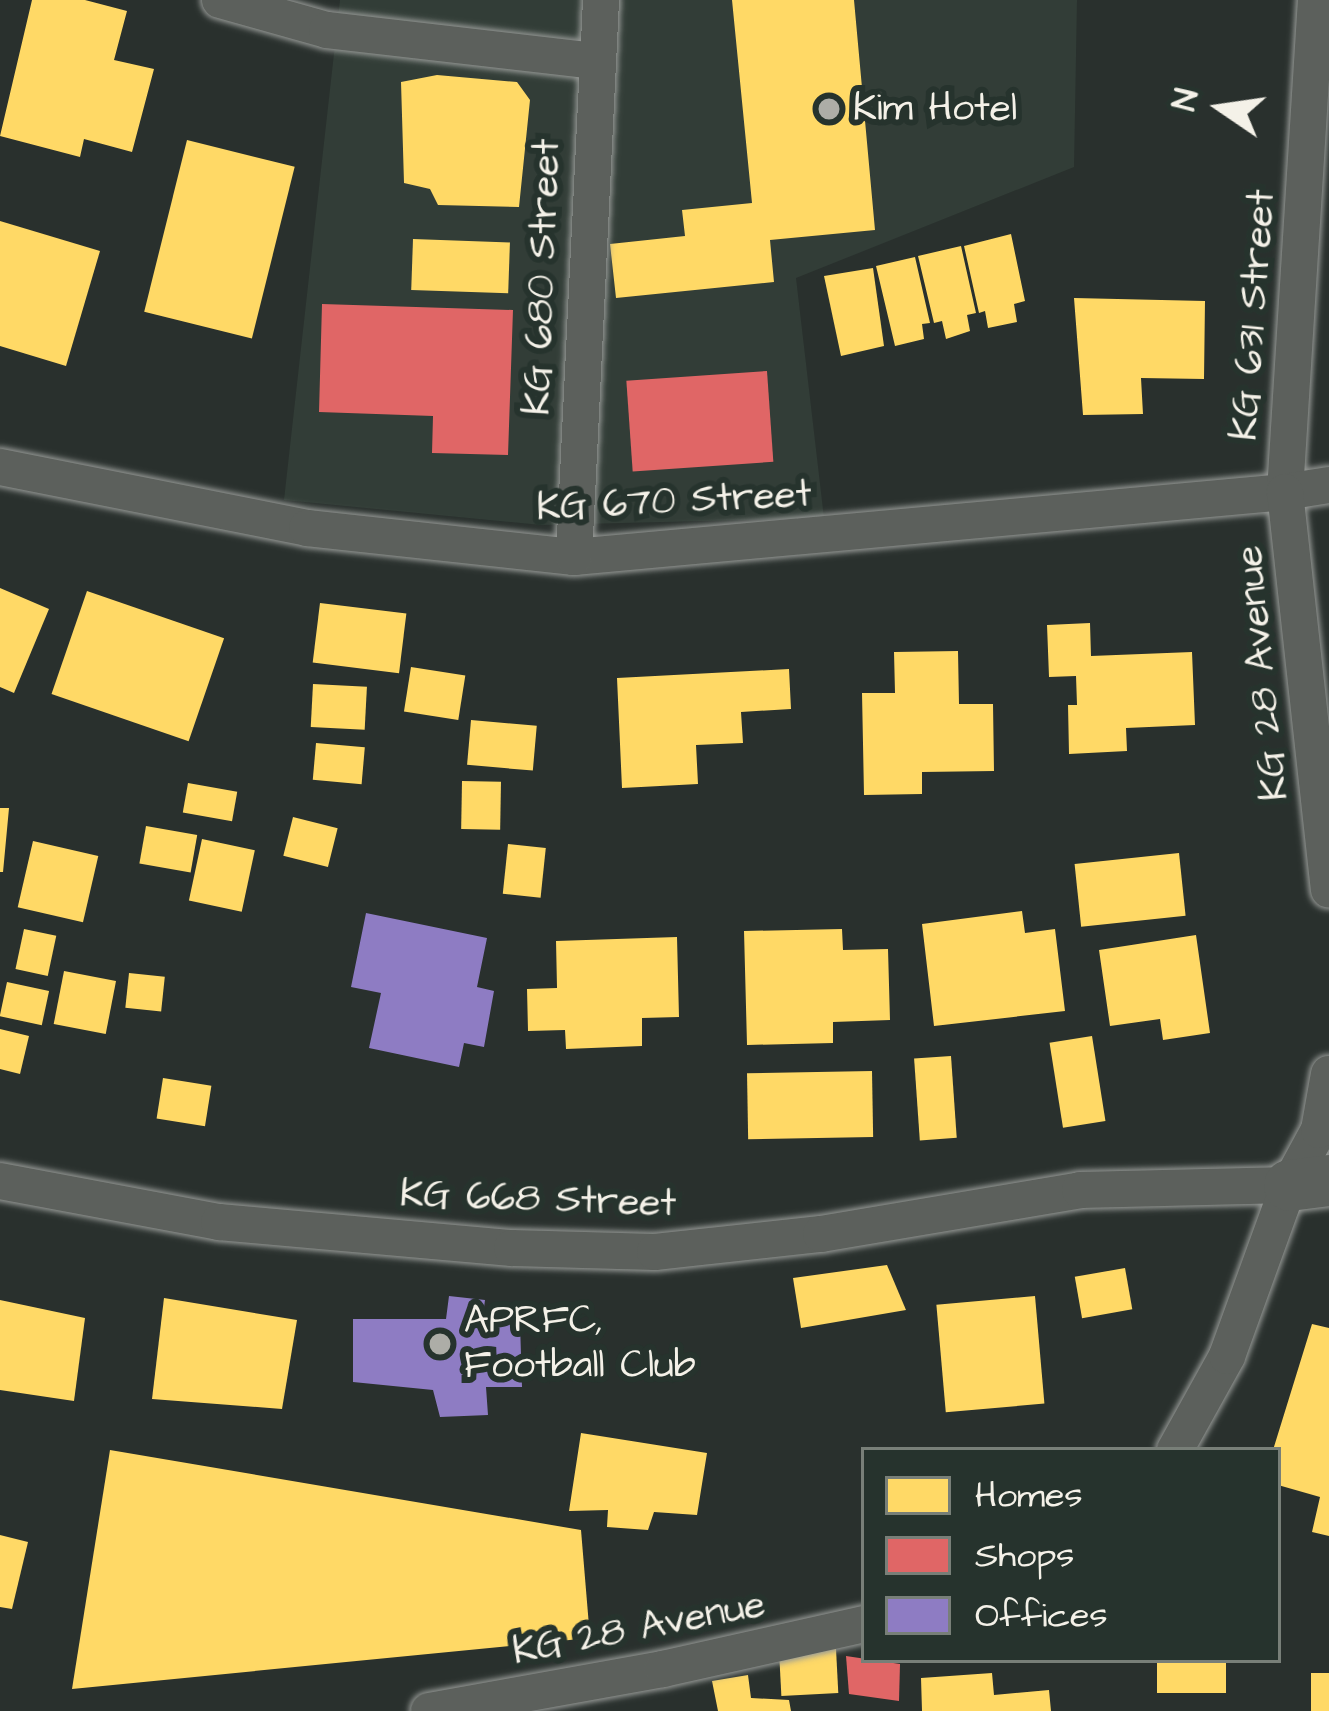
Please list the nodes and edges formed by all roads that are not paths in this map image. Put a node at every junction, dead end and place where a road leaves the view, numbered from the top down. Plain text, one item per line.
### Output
1 (220, 0) edge
2 (601, 0) edge
3 (1316, 0) edge
4 (594, 61) junction
5 (0, 467) edge
6 (1329, 485) edge
7 (1285, 492) junction
8 (574, 557) junction
9 (1329, 890) edge
10 (1329, 1074) edge
11 (0, 1181) edge
12 (1309, 1182) edge
13 (1177, 1447) edge
14 (861, 1625) edge
15 (429, 1711) edge

1 - 4 street
2 - 4 street, KG 680 Street
3 - 7 street, KG 631 Street
4 - 8 street, KG 680 Street
5 - 8 street, KG 670 Street
6 - 7 street, KG 28 Avenue
7 - 8 street, KG 670 Street
7 - 9 street, KG 28 Avenue
10 - 12 street
11 - 12 street, KG 668 Street
12 - 13 street
14 - 15 street, KG 28 Avenue

